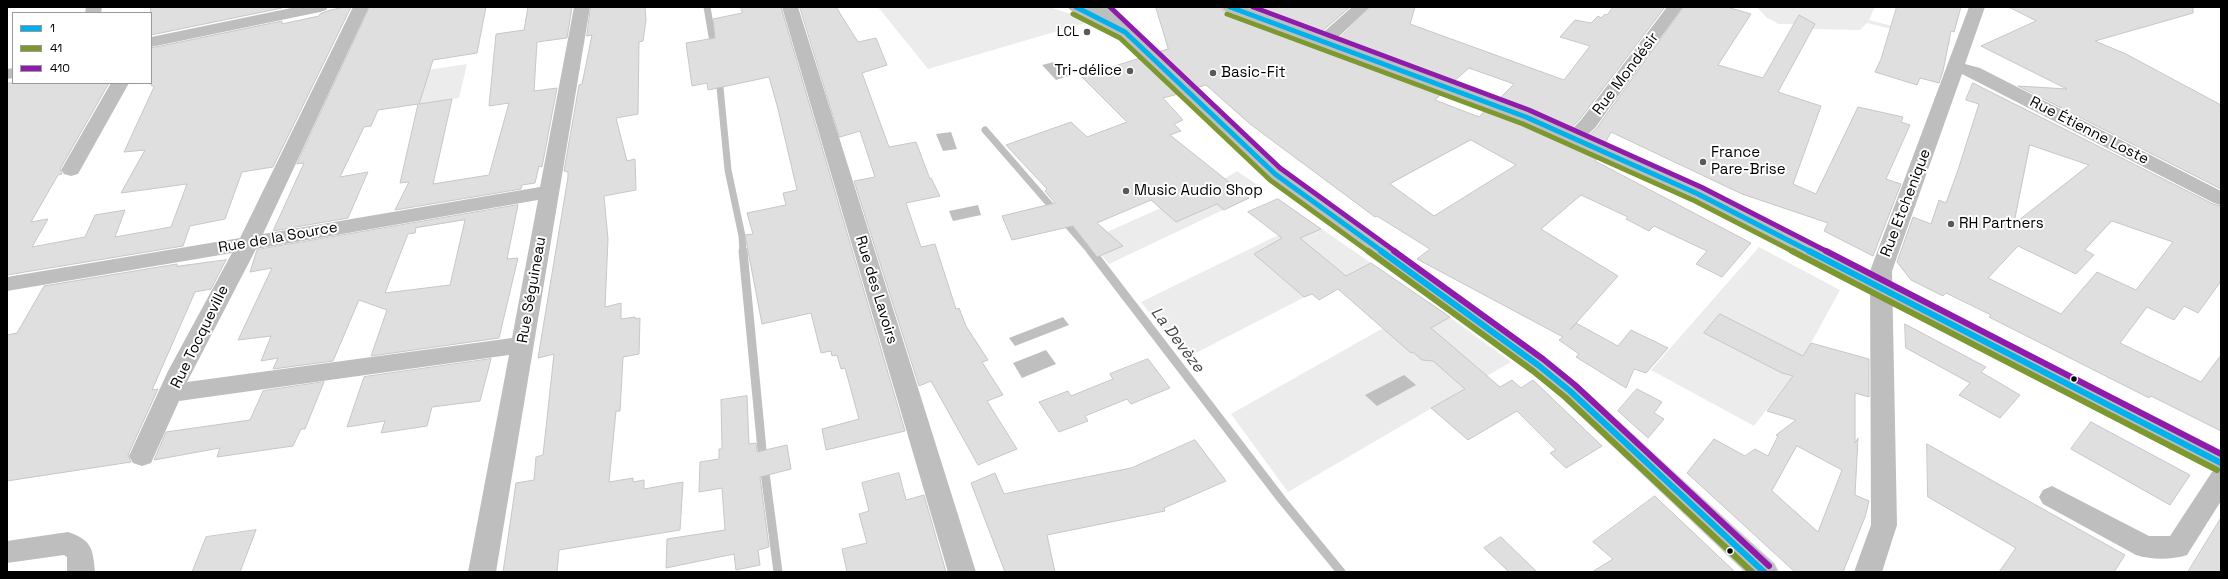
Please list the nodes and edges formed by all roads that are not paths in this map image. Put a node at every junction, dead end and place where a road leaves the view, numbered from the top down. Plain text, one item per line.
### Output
1 (320, 7) edge
2 (361, 7) edge
3 (582, 7) edge
4 (790, 7) edge
5 (1076, 7) edge
6 (1098, 7) edge
7 (1230, 7) edge
8 (1362, 7) edge
9 (1675, 7) edge
10 (1977, 7) edge
11 (1125, 32) junction
12 (1324, 41) junction
13 (152, 42) edge
14 (1956, 66) junction
15 (119, 84) edge
16 (1574, 137) junction
17 (71, 170) dead end
18 (549, 192) junction
19 (2221, 199) edge
20 (248, 242) junction
21 (7, 284) edge
22 (1881, 288) junction
23 (522, 345) junction
24 (171, 393) junction
25 (142, 456) dead end
26 (2221, 463) edge
27 (2221, 479) edge
28 (2052, 497) dead end
29 (7, 552) edge
30 (81, 572) edge
31 (482, 572) edge
32 (962, 572) edge
33 (1764, 572) edge
34 (1868, 572) edge

1 - 13 street
2 - 20 street, Rue Tocqueville
3 - 18 street, Rue Séguineau
4 - 32 street, Rue des Lavoirs
5 - 11 street
6 - 11 street
7 - 12 street
8 - 12 street
9 - 16 street, Rue Mondésir
10 - 14 street, Rue Etchenique
11 - 33 street
12 - 16 street
14 - 19 street, Rue Étienne Loste
14 - 22 street, Rue Etchenique
15 - 17 street
16 - 22 street
18 - 20 street, Rue de la Source
18 - 23 street, Rue Séguineau
20 - 21 street, Rue de la Source
20 - 24 street, Rue Tocqueville
22 - 26 street
22 - 34 street, Rue Etchenique
23 - 24 street, Rue Tocqueville
23 - 31 street, Rue Séguineau
24 - 25 street
27 - 28 street
29 - 30 street

